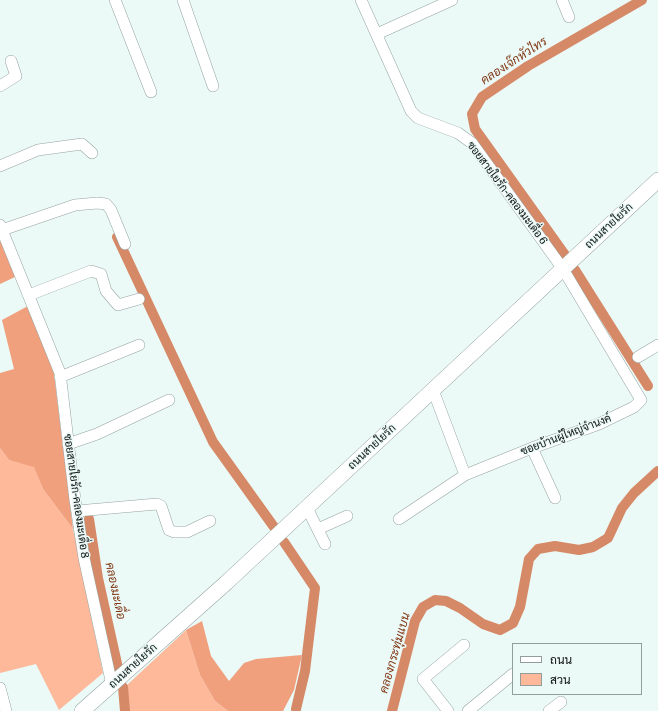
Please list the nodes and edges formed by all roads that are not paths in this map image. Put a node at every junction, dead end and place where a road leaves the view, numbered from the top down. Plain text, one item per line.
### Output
1 (115, 0) edge
2 (183, 0) edge
3 (361, 0) edge
4 (452, 0) edge
5 (562, 0) edge
6 (570, 18) dead end
7 (377, 34) junction
8 (11, 61) dead end
9 (0, 86) edge
10 (213, 86) dead end
11 (151, 92) dead end
12 (92, 153) dead end
13 (0, 166) edge
14 (658, 180) edge
15 (1, 227) edge
16 (125, 244) dead end
17 (563, 269) junction
18 (29, 295) junction
19 (139, 299) dead end
20 (139, 345) dead end
21 (658, 345) edge
22 (638, 357) dead end
23 (60, 377) junction
24 (433, 390) junction
25 (169, 400) dead end
26 (68, 444) junction
27 (532, 448) junction
28 (466, 475) junction
29 (555, 498) dead end
30 (307, 508) junction
31 (77, 511) junction
32 (346, 516) dead end
33 (398, 519) dead end
34 (210, 522) dead end
35 (318, 529) junction
36 (325, 544) dead end
37 (464, 645) dead end
38 (512, 675) edge
39 (112, 685) junction
40 (0, 688) edge
41 (561, 702) dead end
42 (6, 711) edge
43 (82, 711) edge
44 (448, 711) edge
45 (468, 711) edge
46 (549, 711) edge

1 - 11 street
2 - 10 street
3 - 7 street, ซอยสายใยรัก-คลองมะเดื่อ 6
4 - 7 street
5 - 6 street
7 - 17 street, ซอยสายใยรัก-คลองมะเดื่อ 6
8 - 9 street
12 - 13 street
14 - 17 street, ถนนสายใยรัก
15 - 16 street
15 - 18 street, ซอยสายใยรัก-คลองมะเดื่อ 8
17 - 24 street, ถนนสายใยรัก
17 - 27 street, ซอยบ้านผู้ใหญ่จำนงค์
18 - 19 street
18 - 23 street, ซอยสายใยรัก-คลองมะเดื่อ 8
20 - 23 street
21 - 22 street
23 - 26 street, ซอยสายใยรัก-คลองมะเดื่อ 8
24 - 28 street
24 - 30 street, ถนนสายใยรัก
25 - 26 street
26 - 31 street, ซอยสายใยรัก-คลองมะเดื่อ 8
27 - 28 street, ซอยบ้านผู้ใหญ่จำนงค์
27 - 29 street
28 - 33 street, ซอยบ้านผู้ใหญ่จำนงค์
30 - 35 street
30 - 39 street, ถนนสายใยรัก
31 - 34 street
31 - 39 street, ซอยสายใยรัก-คลองมะเดื่อ 8
32 - 35 street
35 - 36 street
37 - 44 street
38 - 45 street
39 - 43 street, ถนนสายใยรัก
40 - 42 street
41 - 46 street

